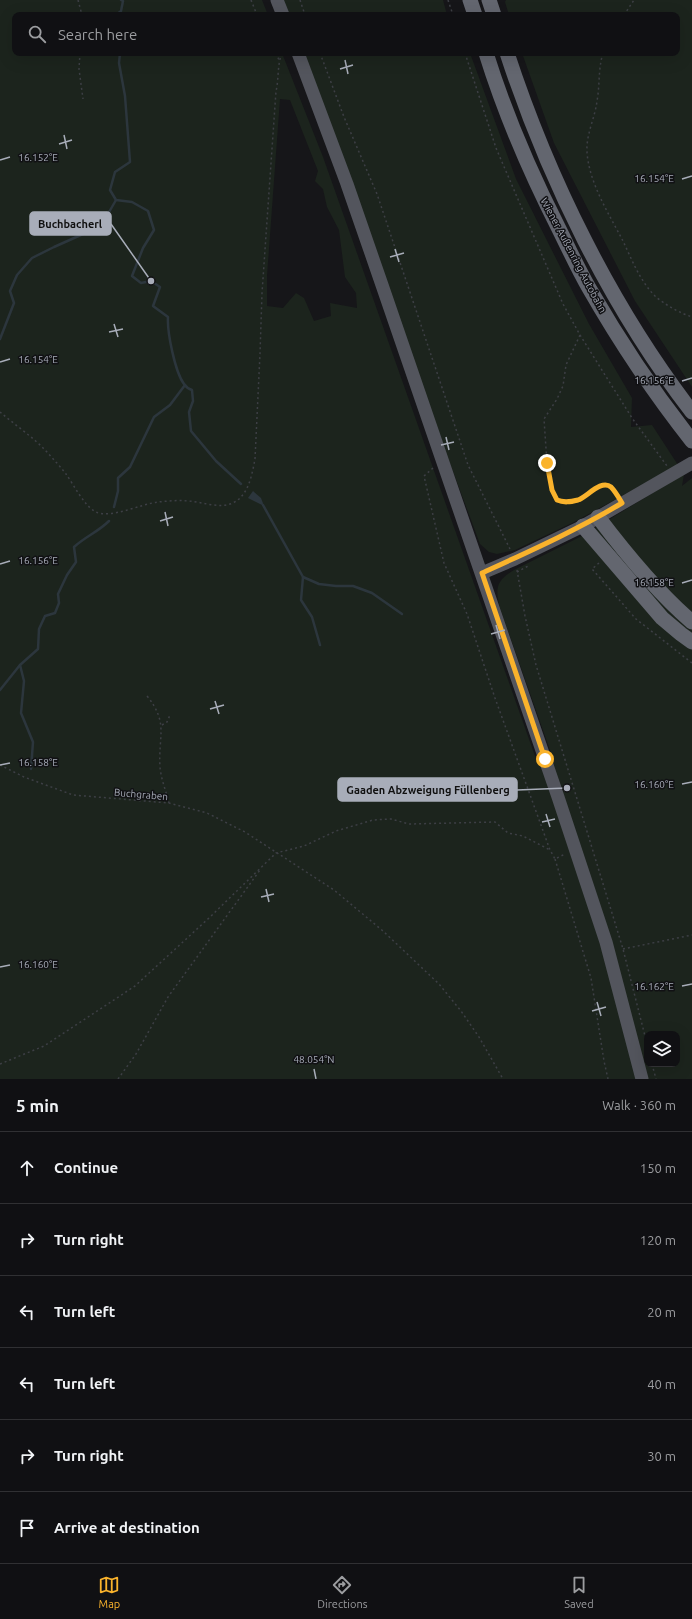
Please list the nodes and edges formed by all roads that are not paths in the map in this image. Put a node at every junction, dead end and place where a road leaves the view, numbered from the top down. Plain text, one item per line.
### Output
1 (277, 0) edge
2 (470, 0) edge
3 (489, 0) edge
4 (282, 12) edge
5 (474, 12) edge
6 (493, 12) edge
7 (299, 56) edge
8 (487, 56) edge
9 (508, 56) edge
10 (692, 412) edge
11 (692, 441) edge
12 (682, 469) edge
13 (598, 517) junction
14 (583, 526) junction
15 (482, 573) junction
16 (692, 622) edge
17 (692, 642) edge
18 (642, 1079) edge

1 - 4 main road
2 - 5 highway
3 - 6 highway
7 - 15 main road
8 - 11 highway, Wiener Außenring Autobahn
9 - 10 highway, Wiener Außenring Autobahn
12 - 13 main road
13 - 14 main road
13 - 16 highway
14 - 15 main road
14 - 17 highway
15 - 18 main road

